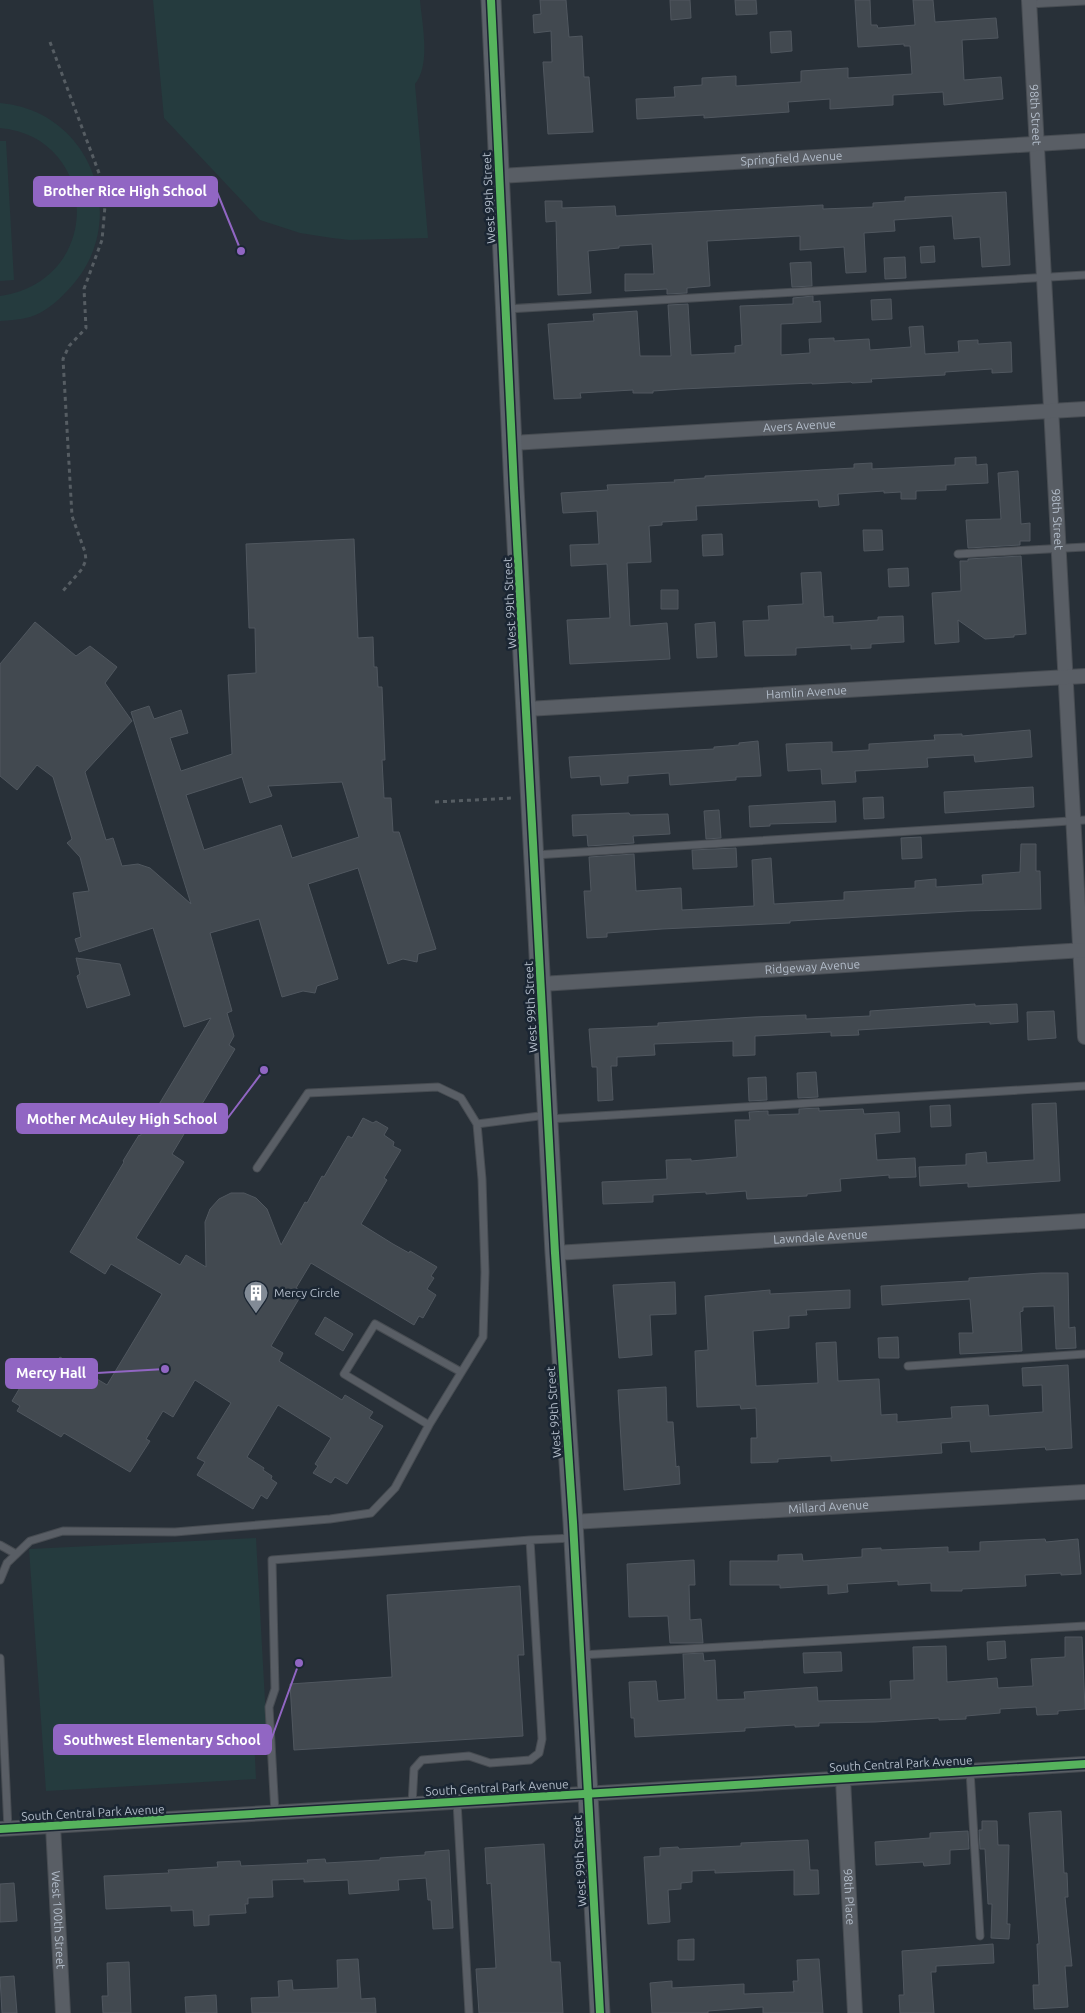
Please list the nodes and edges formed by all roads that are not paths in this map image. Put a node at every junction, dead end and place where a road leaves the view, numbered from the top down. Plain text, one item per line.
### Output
1 (491, 0) edge
2 (1085, 1) edge
3 (1029, 2) edge
4 (1085, 141) edge
5 (1036, 144) junction
6 (500, 176) junction
7 (1085, 275) edge
8 (1044, 277) junction
9 (506, 309) junction
10 (1085, 409) edge
11 (1052, 411) junction
12 (512, 443) junction
13 (1085, 546) edge
14 (1059, 548) junction
15 (958, 554) dead end
16 (1085, 676) edge
17 (1066, 677) junction
18 (527, 709) junction
19 (1079, 820) edge
20 (535, 855) junction
21 (1083, 951) edge
22 (542, 984) junction
23 (1085, 1037) edge
24 (1085, 1086) edge
25 (548, 1117) junction
26 (477, 1124) junction
27 (257, 1168) dead end
28 (1085, 1220) edge
29 (555, 1253) junction
30 (1085, 1354) edge
31 (908, 1366) dead end
32 (461, 1372) junction
33 (429, 1425) junction
34 (1085, 1492) edge
35 (573, 1530) junction
36 (530, 1540) junction
37 (0, 1545) edge
38 (16, 1554) junction
39 (0, 1580) edge
40 (1085, 1626) edge
41 (580, 1655) junction
42 (0, 1658) edge
43 (1085, 1764) edge
44 (970, 1771) junction
45 (843, 1779) junction
46 (588, 1794) junction
47 (457, 1802) junction
48 (412, 1805) junction
49 (275, 1813) junction
50 (53, 1826) junction
51 (4, 1829) edge
52 (980, 1936) dead end
53 (63, 2013) edge
54 (469, 2013) edge
55 (600, 2013) edge
56 (856, 2013) edge

1 - 6 street, West 99th Street
2 - 3 lane
3 - 5 street, 98th Street
4 - 5 street, Springfield Avenue
5 - 6 street, Springfield Avenue
5 - 8 street, 98th Street
6 - 9 street, West 99th Street
7 - 8 lane
8 - 9 lane
8 - 11 street, 98th Street
9 - 12 street, West 99th Street
10 - 11 street, Avers Avenue
11 - 12 street, Avers Avenue
11 - 14 street, 98th Street
12 - 18 street, West 99th Street
13 - 14 lane
14 - 15 lane
14 - 17 street, 98th Street
16 - 17 street, Hamlin Avenue
17 - 18 street, Hamlin Avenue
17 - 19 street, 98th Street
18 - 20 street, West 99th Street
19 - 20 lane
19 - 21 street, 98th Street
20 - 22 street, West 99th Street
21 - 22 street, Ridgeway Avenue
21 - 23 street, 98th Street
22 - 25 street, West 99th Street
24 - 25 lane
25 - 26 lane
25 - 29 street, West 99th Street
26 - 27 lane
26 - 32 lane
28 - 29 street, Lawndale Avenue
29 - 35 street, West 99th Street
30 - 31 lane
32 - 33 lane
32 - 33 lane
33 - 38 lane
34 - 35 street, Millard Avenue
35 - 36 lane
35 - 41 street, West 99th Street
36 - 48 lane
36 - 49 lane
37 - 38 lane
38 - 39 lane
40 - 41 lane
41 - 46 street, West 99th Street
42 - 51 lane
43 - 44 street, South Central Park Avenue
44 - 45 street, South Central Park Avenue
44 - 52 lane
45 - 46 street, South Central Park Avenue
45 - 56 street, 98th Place
46 - 47 street, South Central Park Avenue
46 - 55 street, West 99th Street
47 - 48 street, South Central Park Avenue
47 - 54 lane
48 - 49 street, South Central Park Avenue
49 - 50 street, South Central Park Avenue
50 - 51 street, South Central Park Avenue
50 - 53 street, West 100th Street

